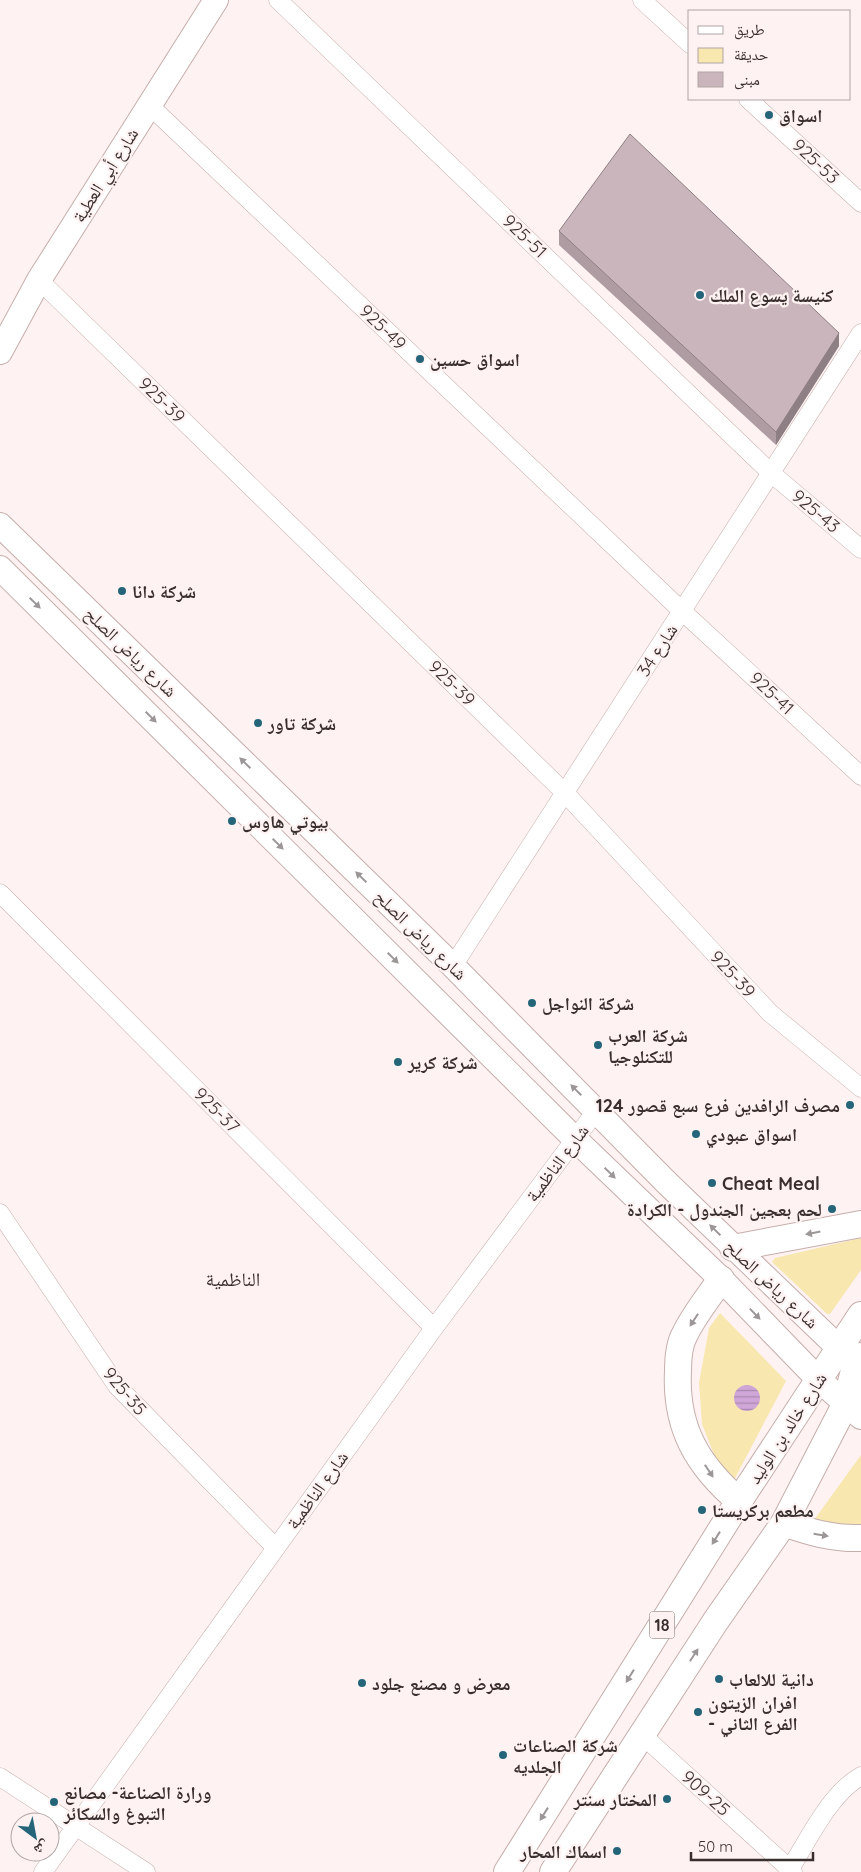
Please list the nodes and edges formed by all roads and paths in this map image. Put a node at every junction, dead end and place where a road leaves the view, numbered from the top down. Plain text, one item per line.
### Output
1 (216, 0) edge
2 (278, 0) edge
3 (642, 0) edge
4 (688, 42) edge
5 (749, 100) edge
6 (149, 105) junction
7 (861, 203) edge
8 (39, 280) junction
9 (861, 333) edge
10 (0, 352) edge
11 (771, 473) junction
12 (0, 525) edge
13 (861, 549) edge
14 (0, 568) edge
15 (682, 611) junction
16 (130, 652) junction
17 (110, 676) junction
18 (861, 776) edge
19 (565, 793) junction
20 (0, 893) edge
21 (454, 966) junction
22 (861, 1088) edge
23 (596, 1112) junction
24 (575, 1139) junction
25 (0, 1213) edge
26 (861, 1224) edge
27 (733, 1248) junction
28 (721, 1279) junction
29 (861, 1315) edge
30 (434, 1328) junction
31 (850, 1352) edge
32 (844, 1397) edge
33 (739, 1501) junction
34 (784, 1523) junction
35 (861, 1538) edge
36 (276, 1548) junction
37 (641, 1734) junction
38 (861, 1776) edge
39 (0, 1777) edge
40 (76, 1827) junction
41 (790, 1871) edge
42 (43, 1872) edge
43 (146, 1872) edge
44 (507, 1872) edge
45 (553, 1872) edge

1 - 6 street, شارع أبي العطية
2 - 11 street, 925-51
3 - 4 street
5 - 7 street, 925-53
6 - 8 street, شارع أبي العطية
6 - 15 street, 925-49
8 - 10 street, شارع أبي العطية
8 - 19 street, 925-39
9 - 11 street, شارع 34
11 - 13 street, 925-43
11 - 15 street, شارع 34
12 - 16 street, شارع رياض الصلح
14 -> 17 street, شارع رياض الصلح
15 - 18 street, 925-41
15 - 19 street, شارع 34
16 - 17 street
21 -> 16 street, شارع رياض الصلح
17 -> 24 street, شارع رياض الصلح
19 - 21 street, شارع 34
19 - 22 street, 925-39
20 - 30 street, 925-37
23 -> 21 street, شارع رياض الصلح
23 - 24 street, شارع الناظمية
27 -> 23 street, شارع رياض الصلح
24 -> 28 street, شارع رياض الصلح
24 - 30 street, شارع الناظمية
25 - 36 street, 925-35
26 -> 27 main road
27 - 31 street, شارع رياض الصلح
28 -> 32 street, شارع رياض الصلح
28 -> 33 main road
29 - 31 main road, شارع خالد بن الوليد / 18
30 - 36 street, شارع الناظمية
31 - 32 main road, شارع خالد بن الوليد / 18
31 - 32 main road
32 - 33 main road, شارع خالد بن الوليد / 18
32 - 34 main road
33 -> 44 main road, شارع خالد بن الوليد / 18
34 -> 35 main road
37 -> 34 main road, 18
36 - 40 street, شارع الناظمية
37 - 41 street, 909-25
37 - 45 main road, 18
38 - 41 street
39 - 40 street
40 - 42 street, شارع الناظمية
40 - 43 street

